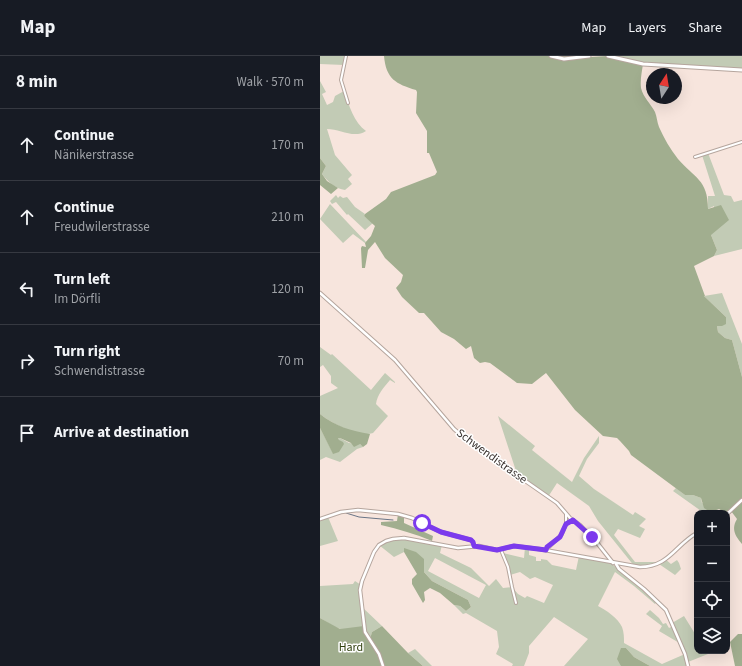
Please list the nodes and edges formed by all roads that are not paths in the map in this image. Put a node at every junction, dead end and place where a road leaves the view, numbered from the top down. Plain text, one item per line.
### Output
1 (346, 56) edge
2 (551, 56) edge
3 (589, 56) edge
4 (608, 56) edge
5 (742, 70) edge
6 (348, 103) dead end
7 (742, 142) edge
8 (695, 157) dead end
9 (320, 293) edge
10 (742, 500) edge
11 (730, 511) edge
12 (566, 514) junction
13 (320, 519) edge
14 (573, 520) junction
15 (566, 524) junction
16 (694, 535) edge
17 (474, 546) junction
18 (502, 550) junction
19 (546, 550) junction
20 (614, 563) junction
21 (516, 604) dead end
22 (383, 666) edge
23 (688, 666) edge

1 - 6 street
2 - 3 main road
4 - 5 main road
7 - 8 street
9 - 12 street, Schwendistrasse
10 - 11 street
12 - 14 street, Schwendistrasse
12 - 15 street
13 - 17 street
14 - 15 street
14 - 20 street, Schwendistrasse
15 - 19 street
16 - 20 street
17 - 18 street
17 - 22 street
18 - 19 street
18 - 21 street
19 - 20 street
20 - 23 street, Schwendistrasse

